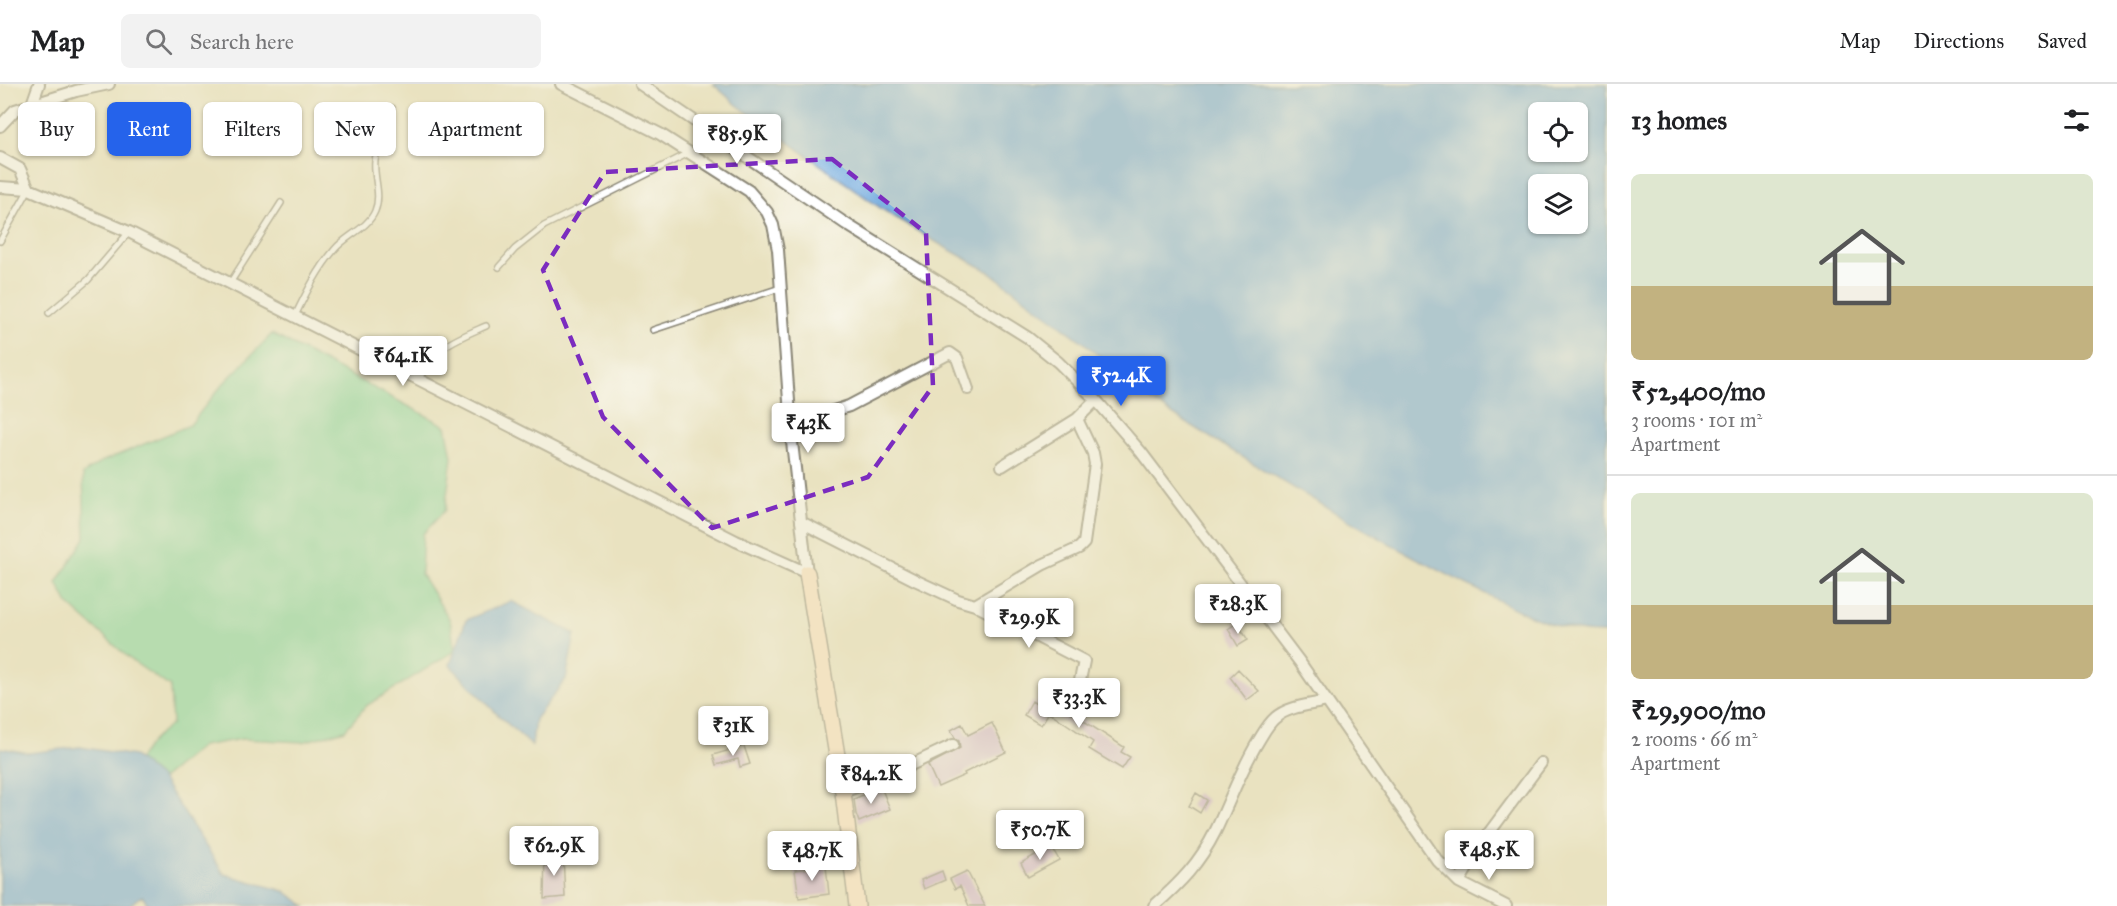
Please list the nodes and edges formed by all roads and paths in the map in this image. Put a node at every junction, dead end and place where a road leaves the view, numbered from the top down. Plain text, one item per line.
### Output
1 (39, 84) edge
2 (109, 84) edge
3 (561, 84) edge
4 (640, 84) edge
5 (33, 102) edge
6 (40, 102) edge
7 (18, 109) edge
8 (0, 126) edge
9 (689, 153) junction
10 (375, 156) edge
11 (0, 158) edge
12 (0, 187) edge
13 (29, 189) junction
14 (281, 203) dead end
15 (129, 232) junction
16 (0, 241) edge
17 (499, 267) dead end
18 (230, 284) junction
19 (780, 288) junction
20 (49, 313) dead end
21 (295, 316) junction
22 (486, 326) dead end
23 (653, 330) dead end
24 (419, 379) junction
25 (968, 389) dead end
26 (1096, 400) junction
27 (1077, 419) junction
28 (791, 425) junction
29 (1002, 466) dead end
30 (801, 522) junction
31 (807, 573) junction
32 (975, 605) junction
33 (1077, 695) dead end
34 (1328, 701) junction
35 (953, 746) dead end
36 (1541, 763) dead end
37 (843, 792) junction
38 (1459, 882) junction
39 (857, 906) edge
40 (1154, 906) edge
41 (1506, 906) edge

1 - 5 street
2 - 6 street
3 - 9 street
4 - 26 street
7 - 8 street
9 - 17 lane
9 - 19 street
10 - 21 lane
11 - 13 street
12 - 13 street
13 - 15 street
13 - 16 lane
14 - 18 lane
15 - 18 street
15 - 20 lane
18 - 21 street
19 - 23 lane
19 - 28 street
21 - 24 street
22 - 24 lane
24 - 31 street
25 - 28 street
26 - 27 street
26 - 34 street
27 - 29 street
27 - 32 street
28 - 30 street
30 - 31 street
30 - 32 street
31 - 37 street
32 - 33 street
34 - 38 street
34 - 40 street
35 - 37 street
36 - 38 street
37 - 39 street
38 - 41 street

